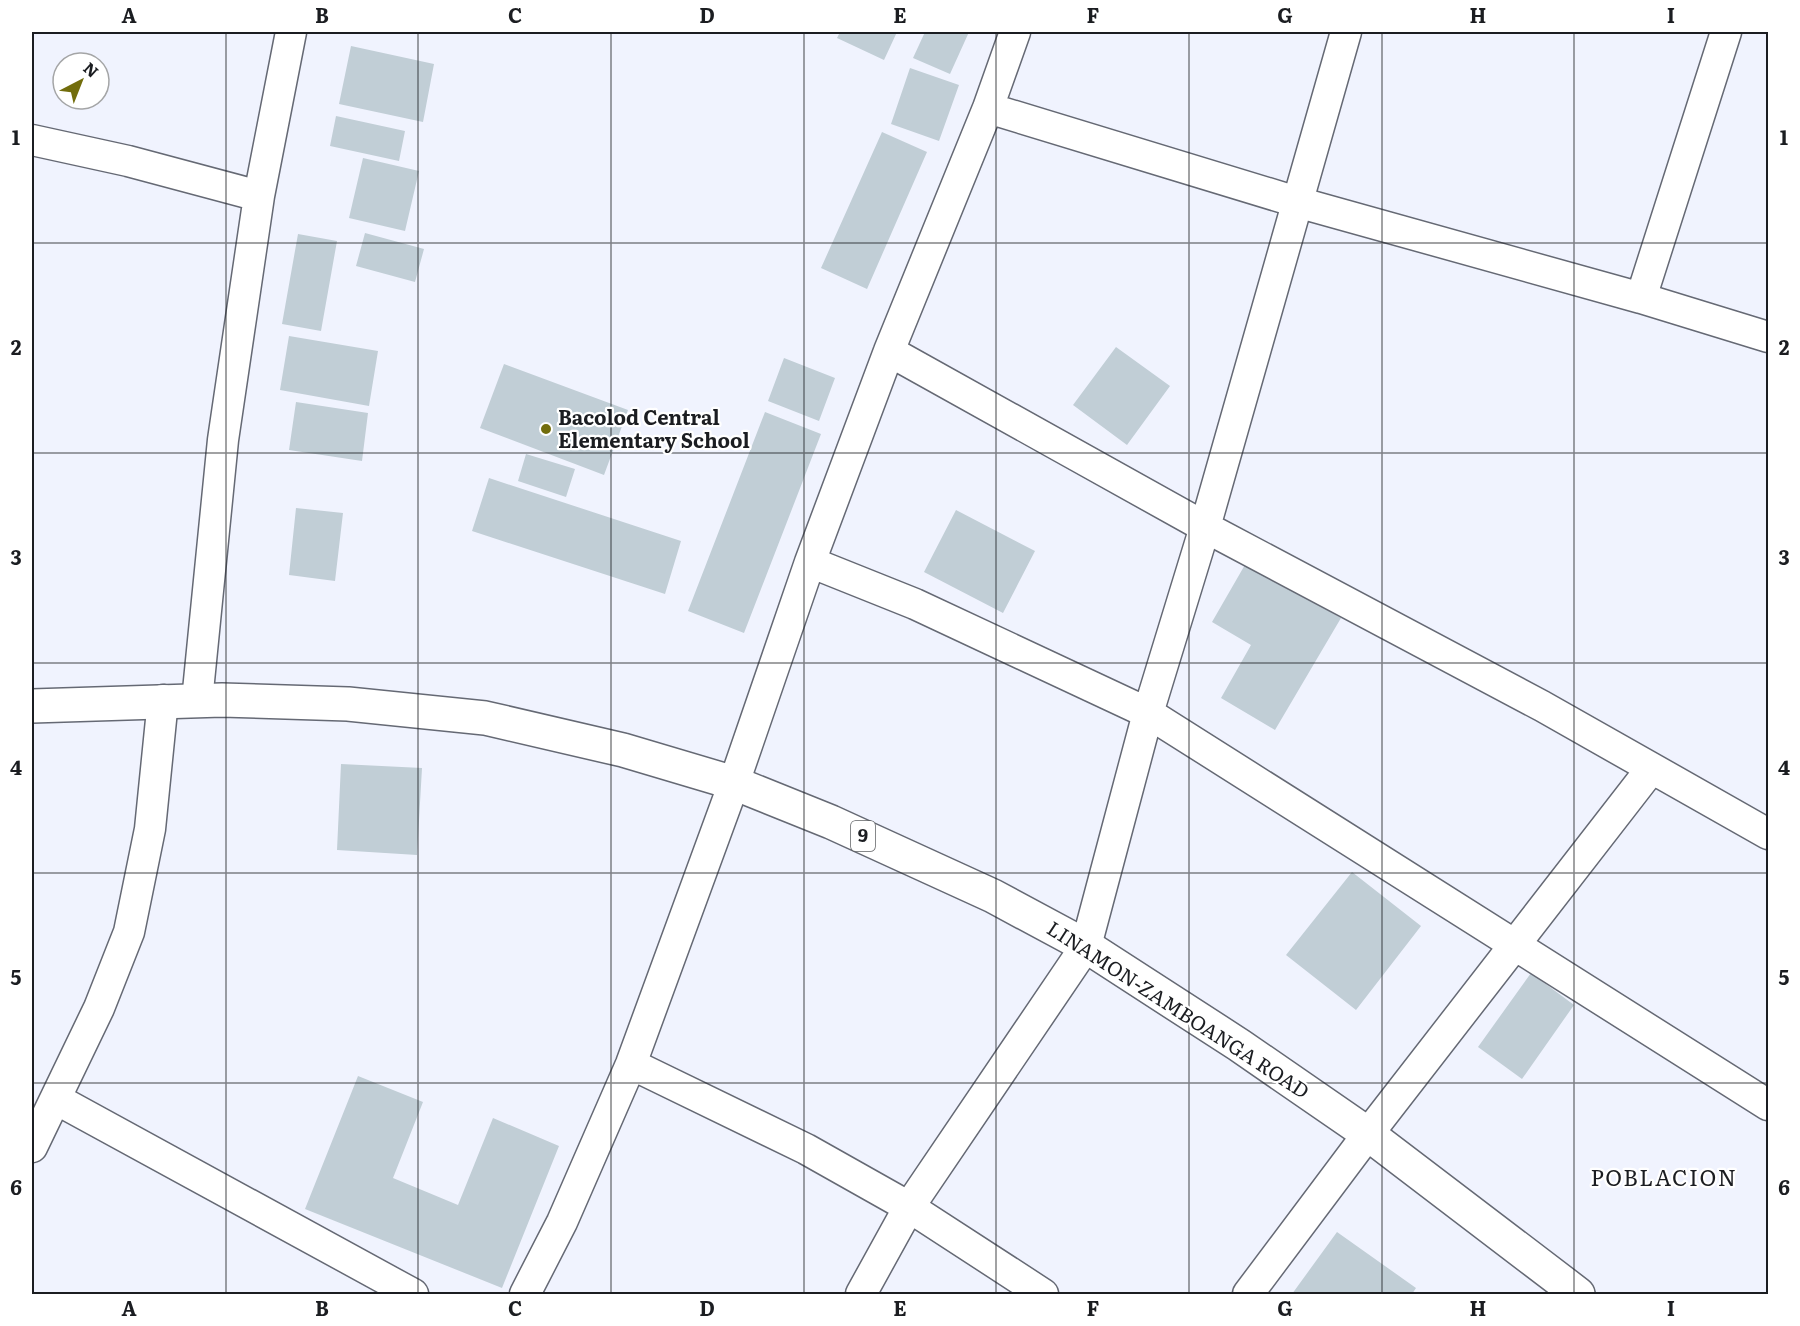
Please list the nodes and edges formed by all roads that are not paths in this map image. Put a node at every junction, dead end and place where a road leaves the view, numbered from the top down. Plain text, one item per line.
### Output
1 (291, 32) edge
2 (1015, 32) edge
3 (1346, 32) edge
4 (1726, 32) edge
5 (988, 108) junction
6 (32, 140) edge
7 (259, 196) junction
8 (1297, 202) junction
9 (1641, 298) junction
10 (1768, 337) edge
11 (889, 351) junction
12 (1205, 527) junction
13 (810, 562) junction
14 (163, 700) junction
15 (197, 700) junction
16 (32, 706) edge
17 (1148, 713) junction
18 (1651, 769) junction
19 (734, 783) junction
20 (1768, 834) edge
21 (1086, 946) junction
22 (1514, 946) junction
23 (631, 1065) junction
24 (56, 1099) junction
25 (1768, 1105) edge
26 (1368, 1134) junction
27 (32, 1147) edge
28 (909, 1207) junction
29 (413, 1294) edge
30 (525, 1294) edge
31 (861, 1294) edge
32 (1043, 1294) edge
33 (1248, 1294) edge
34 (1578, 1294) edge

1 - 7 street
2 - 5 street
3 - 8 street
4 - 9 street
5 - 8 street
5 - 11 street
6 - 7 street
7 - 15 street
8 - 9 street
8 - 12 street
9 - 10 street
11 - 12 street
11 - 13 street
12 - 17 street
12 - 18 street
13 - 17 street
13 - 19 street
14 - 15 highway, LINAMON-ZAMBOANGA ROAD / 9
14 - 16 highway, LINAMON-ZAMBOANGA ROAD / 9
14 - 24 street
15 - 19 highway, LINAMON-ZAMBOANGA ROAD / 9
17 - 21 street
17 - 22 street
18 - 20 street
18 - 22 street
19 - 21 highway, LINAMON-ZAMBOANGA ROAD / 9
19 - 23 street
21 - 26 highway, LINAMON-ZAMBOANGA ROAD / 9
21 - 28 street
22 - 25 street
22 - 26 street
23 - 28 street
23 - 30 street
24 - 27 street
24 - 29 street
26 - 33 street
26 - 34 highway, LINAMON-ZAMBOANGA ROAD / 9
28 - 31 street
28 - 32 street

